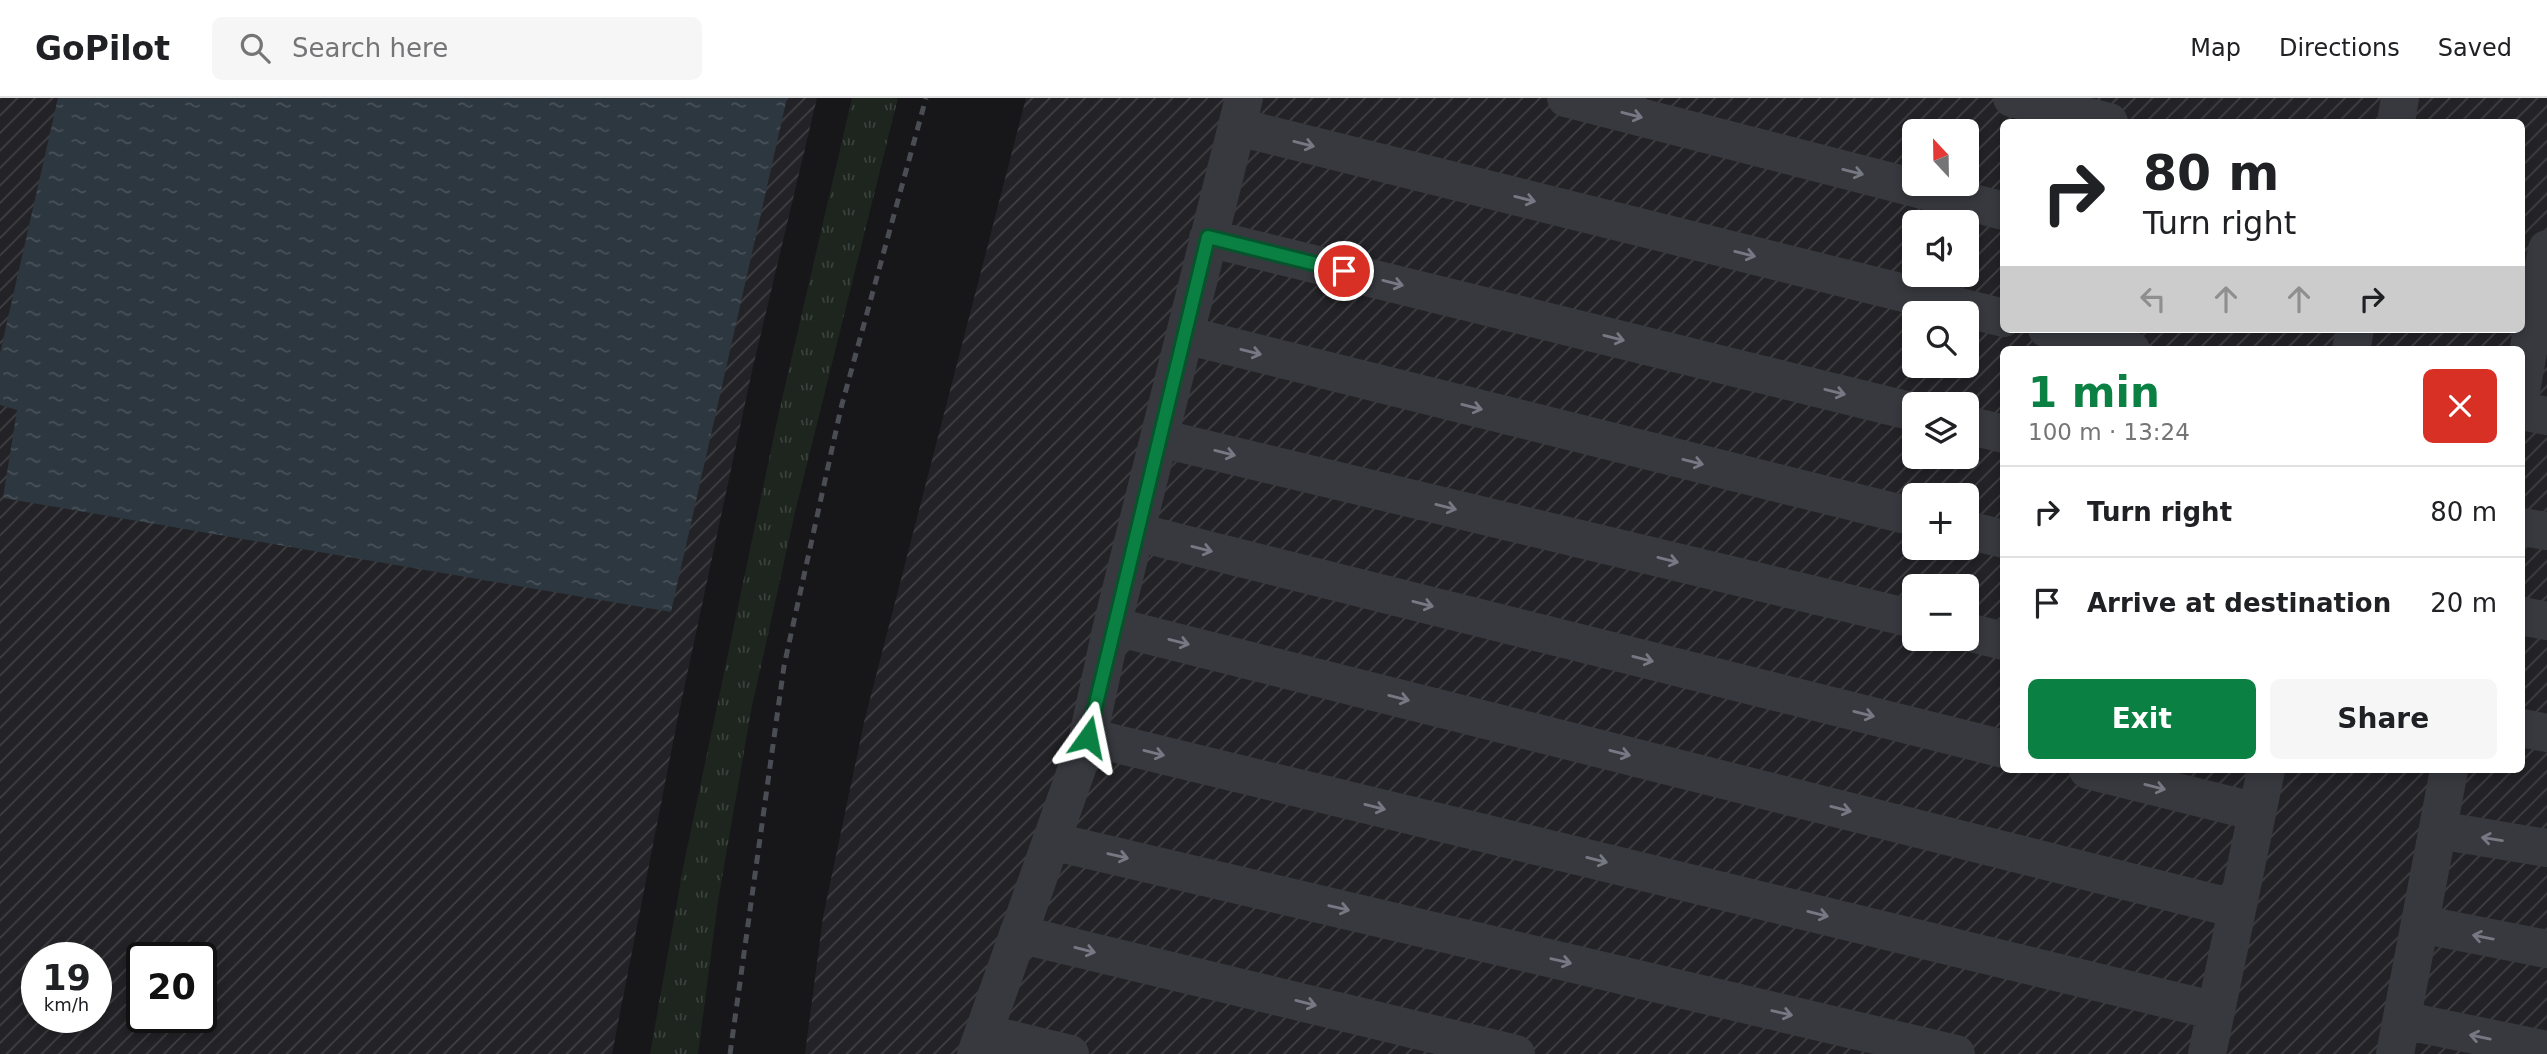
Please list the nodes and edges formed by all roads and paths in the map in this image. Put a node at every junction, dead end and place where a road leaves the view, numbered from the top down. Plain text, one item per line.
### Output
1 (1566, 98) edge
2 (2012, 98) edge
3 (2400, 98) edge
4 (1241, 113) edge
5 (2097, 119) edge
6 (2396, 119) edge
7 (2000, 210) edge
8 (1208, 237) junction
9 (2547, 249) edge
10 (2000, 317) edge
11 (2541, 318) edge
12 (2063, 333) edge
13 (1185, 335) junction
14 (2115, 346) edge
15 (2525, 374) edge
16 (1902, 409) edge
17 (2525, 412) edge
18 (2547, 416) edge
19 (1979, 428) edge
20 (2000, 433) edge
21 (1159, 438) junction
22 (1902, 514) edge
23 (2525, 527) edge
24 (2547, 531) edge
25 (1136, 532) junction
26 (1979, 533) edge
27 (2000, 538) edge
28 (1902, 617) edge
29 (2525, 617) edge
30 (2547, 621) edge
31 (1112, 626) junction
32 (1979, 635) edge
33 (2000, 640) edge
34 (2525, 729) edge
35 (2547, 733) edge
36 (1088, 737) junction
37 (2000, 748) edge
38 (2100, 773) edge
39 (2265, 773) edge
40 (2448, 773) edge
41 (2258, 812) junction
42 (2438, 830) junction
43 (1051, 841) junction
44 (2547, 848) edge
45 (2237, 909) junction
46 (2420, 924) junction
47 (1018, 934) junction
48 (2547, 949) edge
49 (2216, 1010) junction
50 (2399, 1037) edge
51 (980, 1043) edge
52 (2547, 1050) edge
53 (1070, 1054) edge
54 (1516, 1054) edge
55 (1956, 1054) edge
56 (2207, 1054) edge

1 -> 7 lane
2 - 5 lane
3 - 6 lane
4 - 8 lane
4 -> 10 lane
8 - 13 lane
8 -> 16 lane
9 - 11 lane
11 - 15 lane
12 - 14 lane
13 - 21 lane
13 -> 22 lane
17 - 18 lane
19 - 20 lane
21 - 25 lane
21 -> 28 lane
23 - 24 lane
25 - 31 lane
25 -> 37 lane
26 - 27 lane
29 - 30 lane
31 - 36 lane
31 -> 45 lane
32 - 33 lane
34 - 35 lane
36 - 43 lane
36 -> 49 lane
38 -> 41 lane
39 - 41 lane
40 - 42 lane
41 - 45 lane
44 -> 42 lane
42 - 46 lane
43 - 47 lane
43 -> 55 lane
45 - 49 lane
48 -> 46 lane
46 - 50 lane
47 - 51 lane
47 -> 54 lane
49 - 56 lane
52 -> 50 lane
51 - 53 lane

